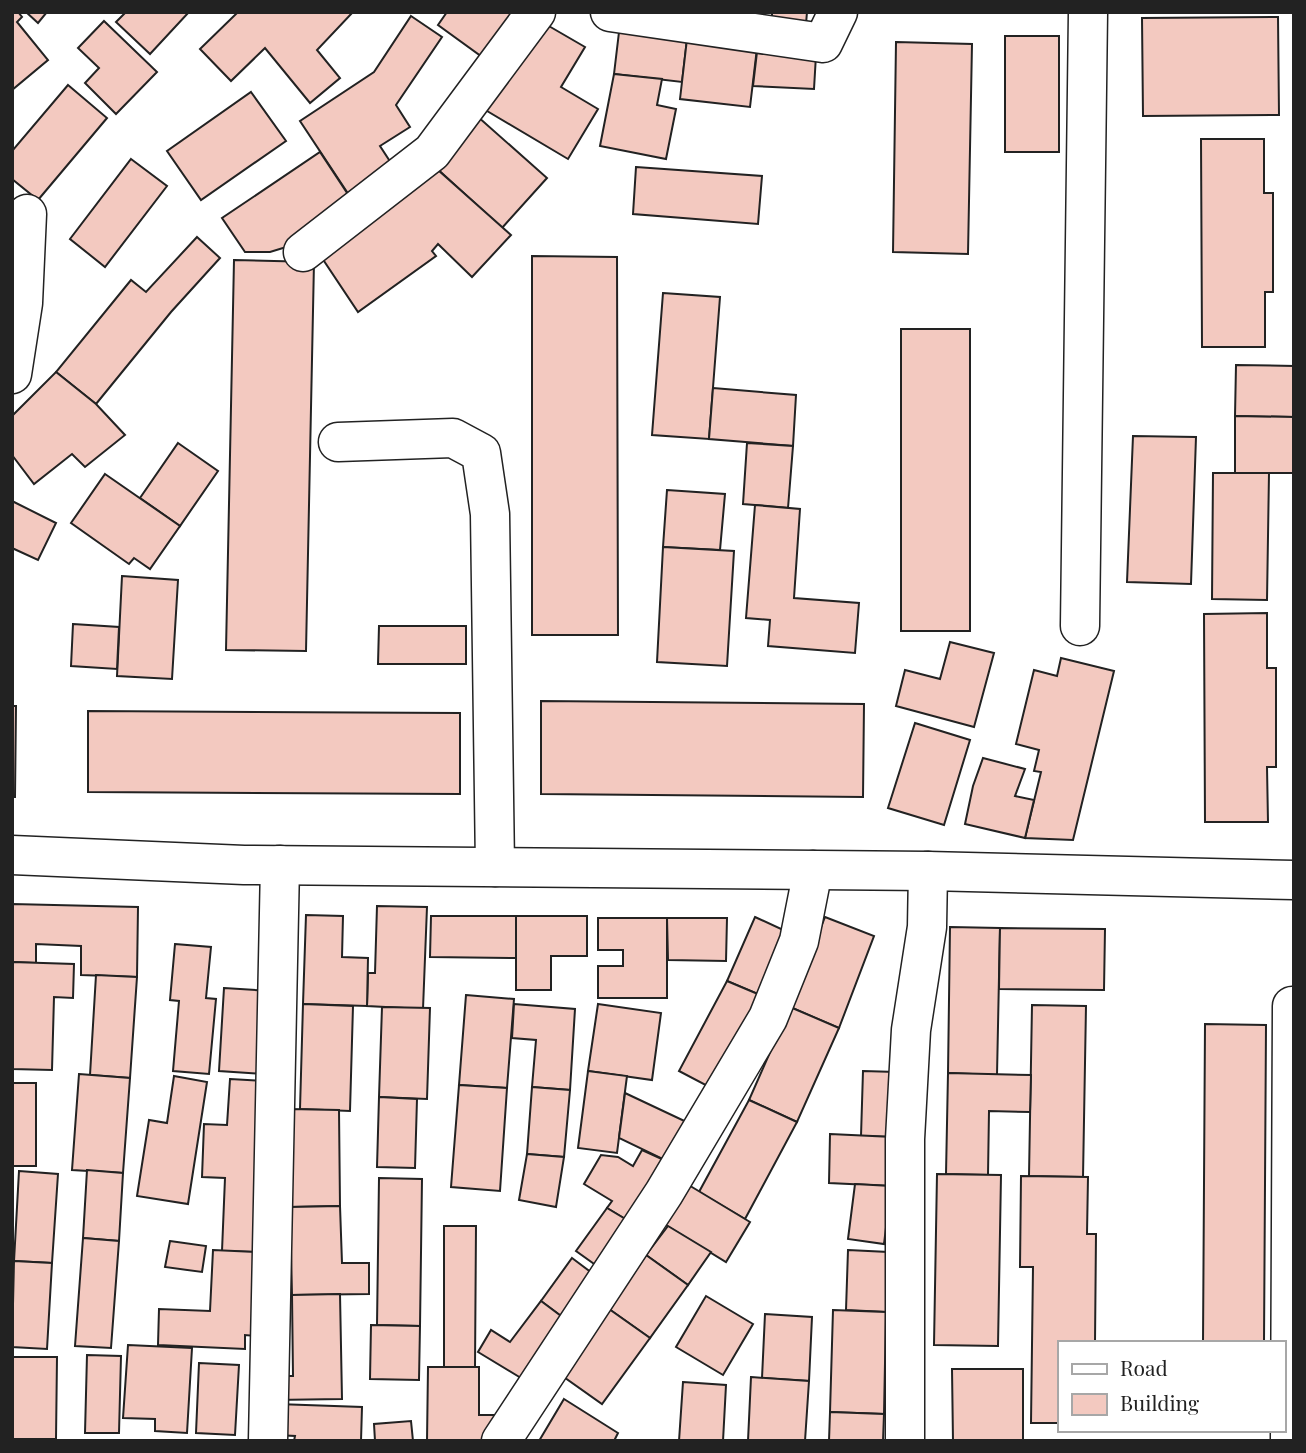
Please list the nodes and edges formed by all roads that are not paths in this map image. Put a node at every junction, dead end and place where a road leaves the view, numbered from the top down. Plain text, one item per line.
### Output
1 (536, 12) edge
2 (610, 12) edge
3 (838, 12) edge
4 (1088, 12) edge
5 (27, 214) dead end
6 (303, 252) dead end
7 (12, 374) edge
8 (338, 442) dead end
9 (1080, 626) dead end
10 (12, 855) edge
11 (280, 865) junction
12 (495, 867) junction
13 (813, 870) junction
14 (928, 870) junction
15 (1294, 880) edge
16 (1292, 1006) dead end
17 (268, 1441) edge
18 (501, 1441) edge
19 (905, 1441) edge
20 (1290, 1441) edge

1 - 6 street
2 - 3 street
4 - 9 street
5 - 7 street
8 - 12 street
10 - 11 street
11 - 12 street
11 - 17 street
12 - 13 street
13 - 14 street
13 - 18 street
14 - 15 street
14 - 19 street
16 - 20 street

